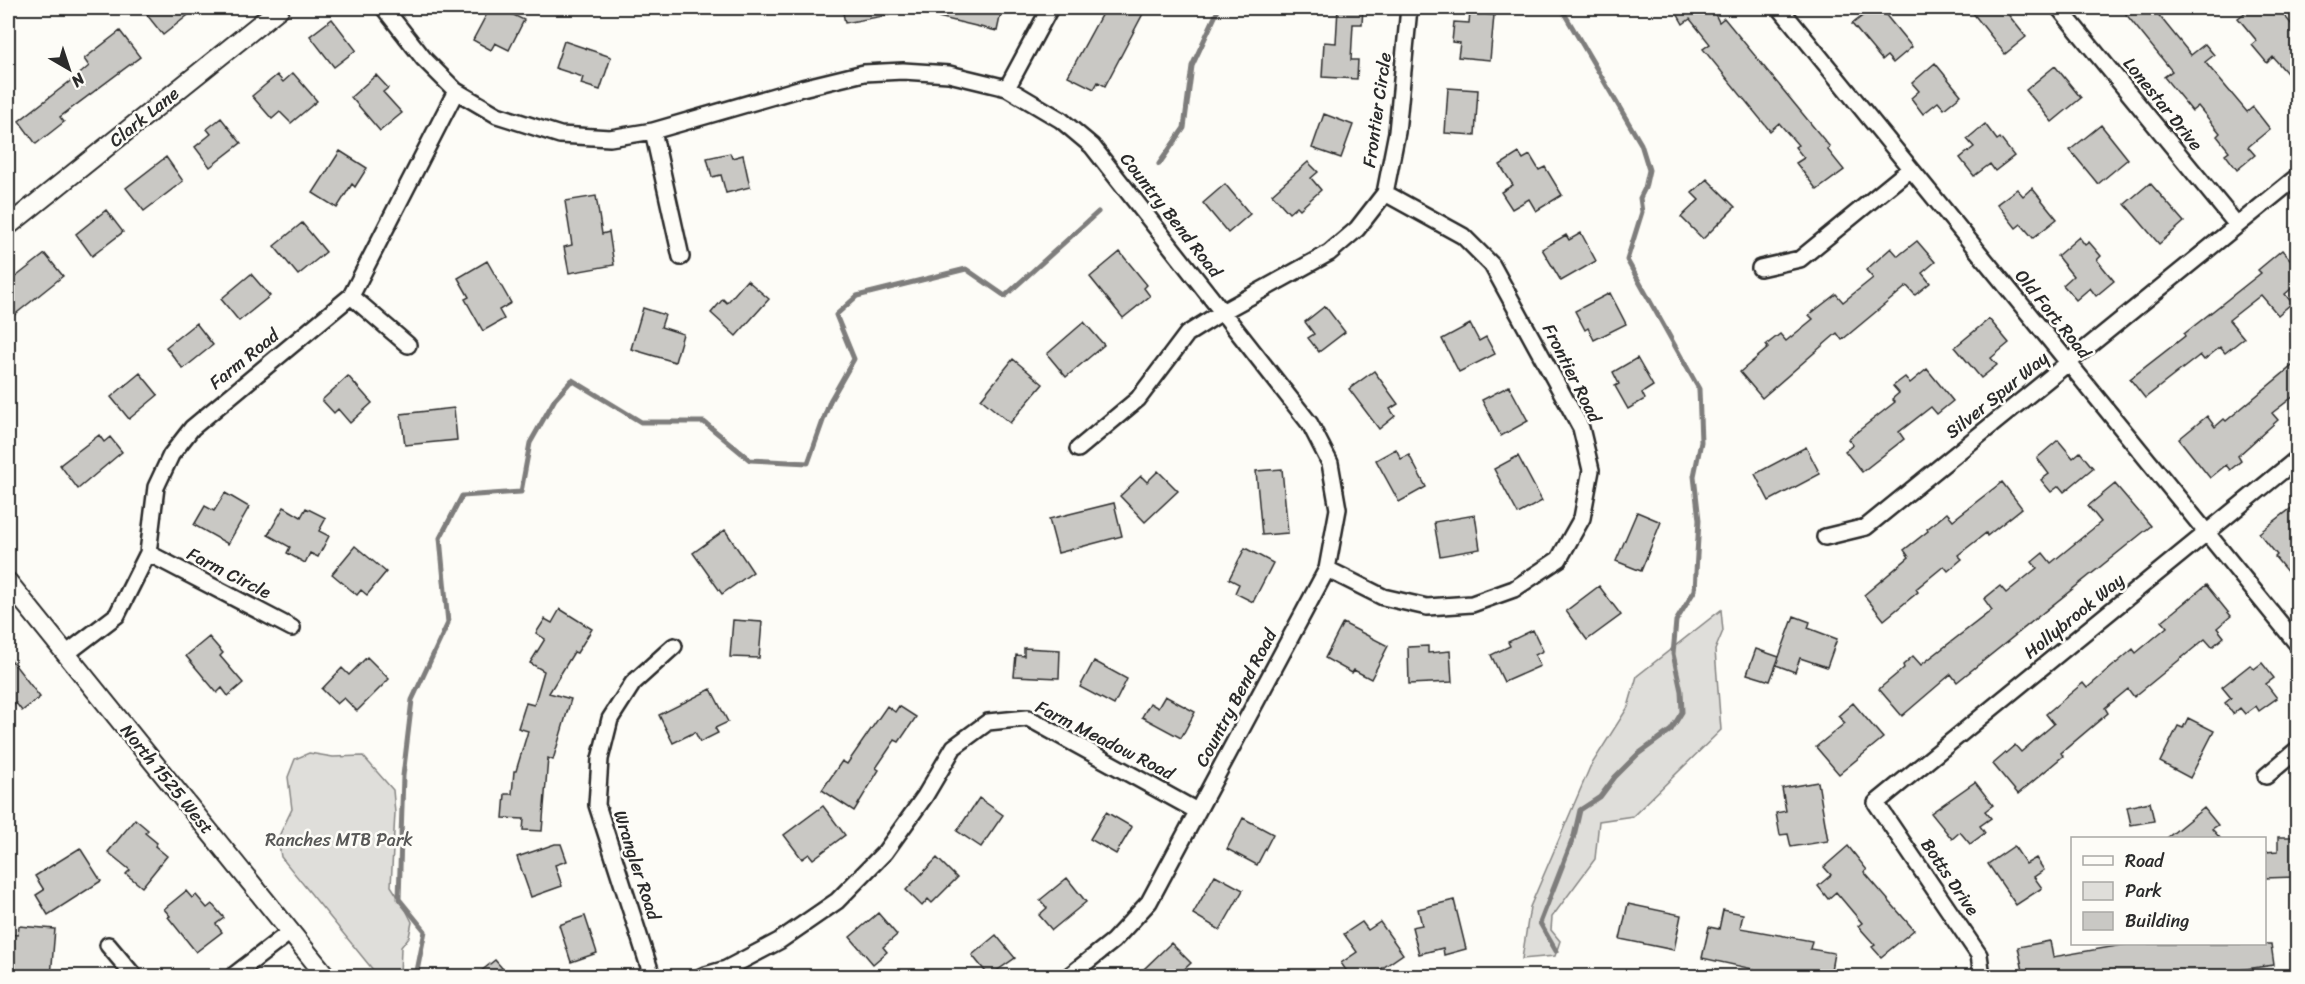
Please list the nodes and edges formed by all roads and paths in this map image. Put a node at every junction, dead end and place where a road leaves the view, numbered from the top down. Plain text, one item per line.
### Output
1 (280, 8) edge
2 (384, 8) edge
3 (1050, 8) edge
4 (1409, 8) edge
5 (1780, 8) edge
6 (2059, 8) edge
7 (1007, 88) junction
8 (456, 91) junction
9 (653, 131) junction
10 (1910, 169) junction
11 (2298, 176) edge
12 (1385, 193) junction
13 (2237, 225) junction
14 (8, 226) edge
15 (681, 258) dead end
16 (1760, 268) dead end
17 (351, 296) junction
18 (1222, 312) junction
19 (408, 345) dead end
20 (2068, 363) junction
21 (1078, 449) dead end
22 (2298, 458) edge
23 (2206, 532) junction
24 (1825, 537) dead end
25 (148, 554) junction
26 (1327, 569) junction
27 (8, 582) edge
28 (292, 628) dead end
29 (2298, 645) edge
30 (674, 646) dead end
31 (66, 654) junction
32 (2298, 749) edge
33 (2266, 776) dead end
34 (1876, 803) joint
35 (1197, 811) junction
36 (290, 932) junction
37 (108, 945) dead end
38 (134, 976) edge
39 (233, 976) edge
40 (326, 976) edge
41 (652, 976) edge
42 (702, 976) edge
43 (1069, 976) edge
44 (1982, 976) edge

1 - 14 street, Clark Lane
2 - 8 street, Country Bend Road
3 - 7 street
4 - 12 street, Frontier Circle
5 - 10 street, Old Fort Road
6 - 13 street, Lonestar Drive
7 - 9 street, Country Bend Road
7 - 18 street, Country Bend Road
8 - 9 street, Country Bend Road
8 - 17 street, Farm Road
9 - 15 street
10 - 16 street
10 - 20 street, Old Fort Road
11 - 13 street, Silver Spur Way
12 - 18 street, Frontier Circle
12 - 26 street, Frontier Road
13 - 20 street, Silver Spur Way
17 - 19 street
17 - 25 street, Farm Road
18 - 21 street, Frontier Circle
18 - 26 street, Country Bend Road
20 - 23 street, Old Fort Road
20 - 24 street, Silver Spur Way
22 - 23 street, Hollybrook Way
23 - 29 street, Old Fort Road
23 - 34 street, Hollybrook Way
25 - 28 street, Farm Circle
25 - 31 street, Farm Road
26 - 35 street, Country Bend Road
27 - 31 street, North 1525 West
30 - 41 street, Wrangler Road
31 - 36 street, North 1525 West
32 - 33 street
34 - 44 street, Botts Drive
35 - 42 street, Farm Meadow Road
35 - 43 street, Country Bend Road
36 - 39 street
36 - 40 street, North 1525 West
37 - 38 street

